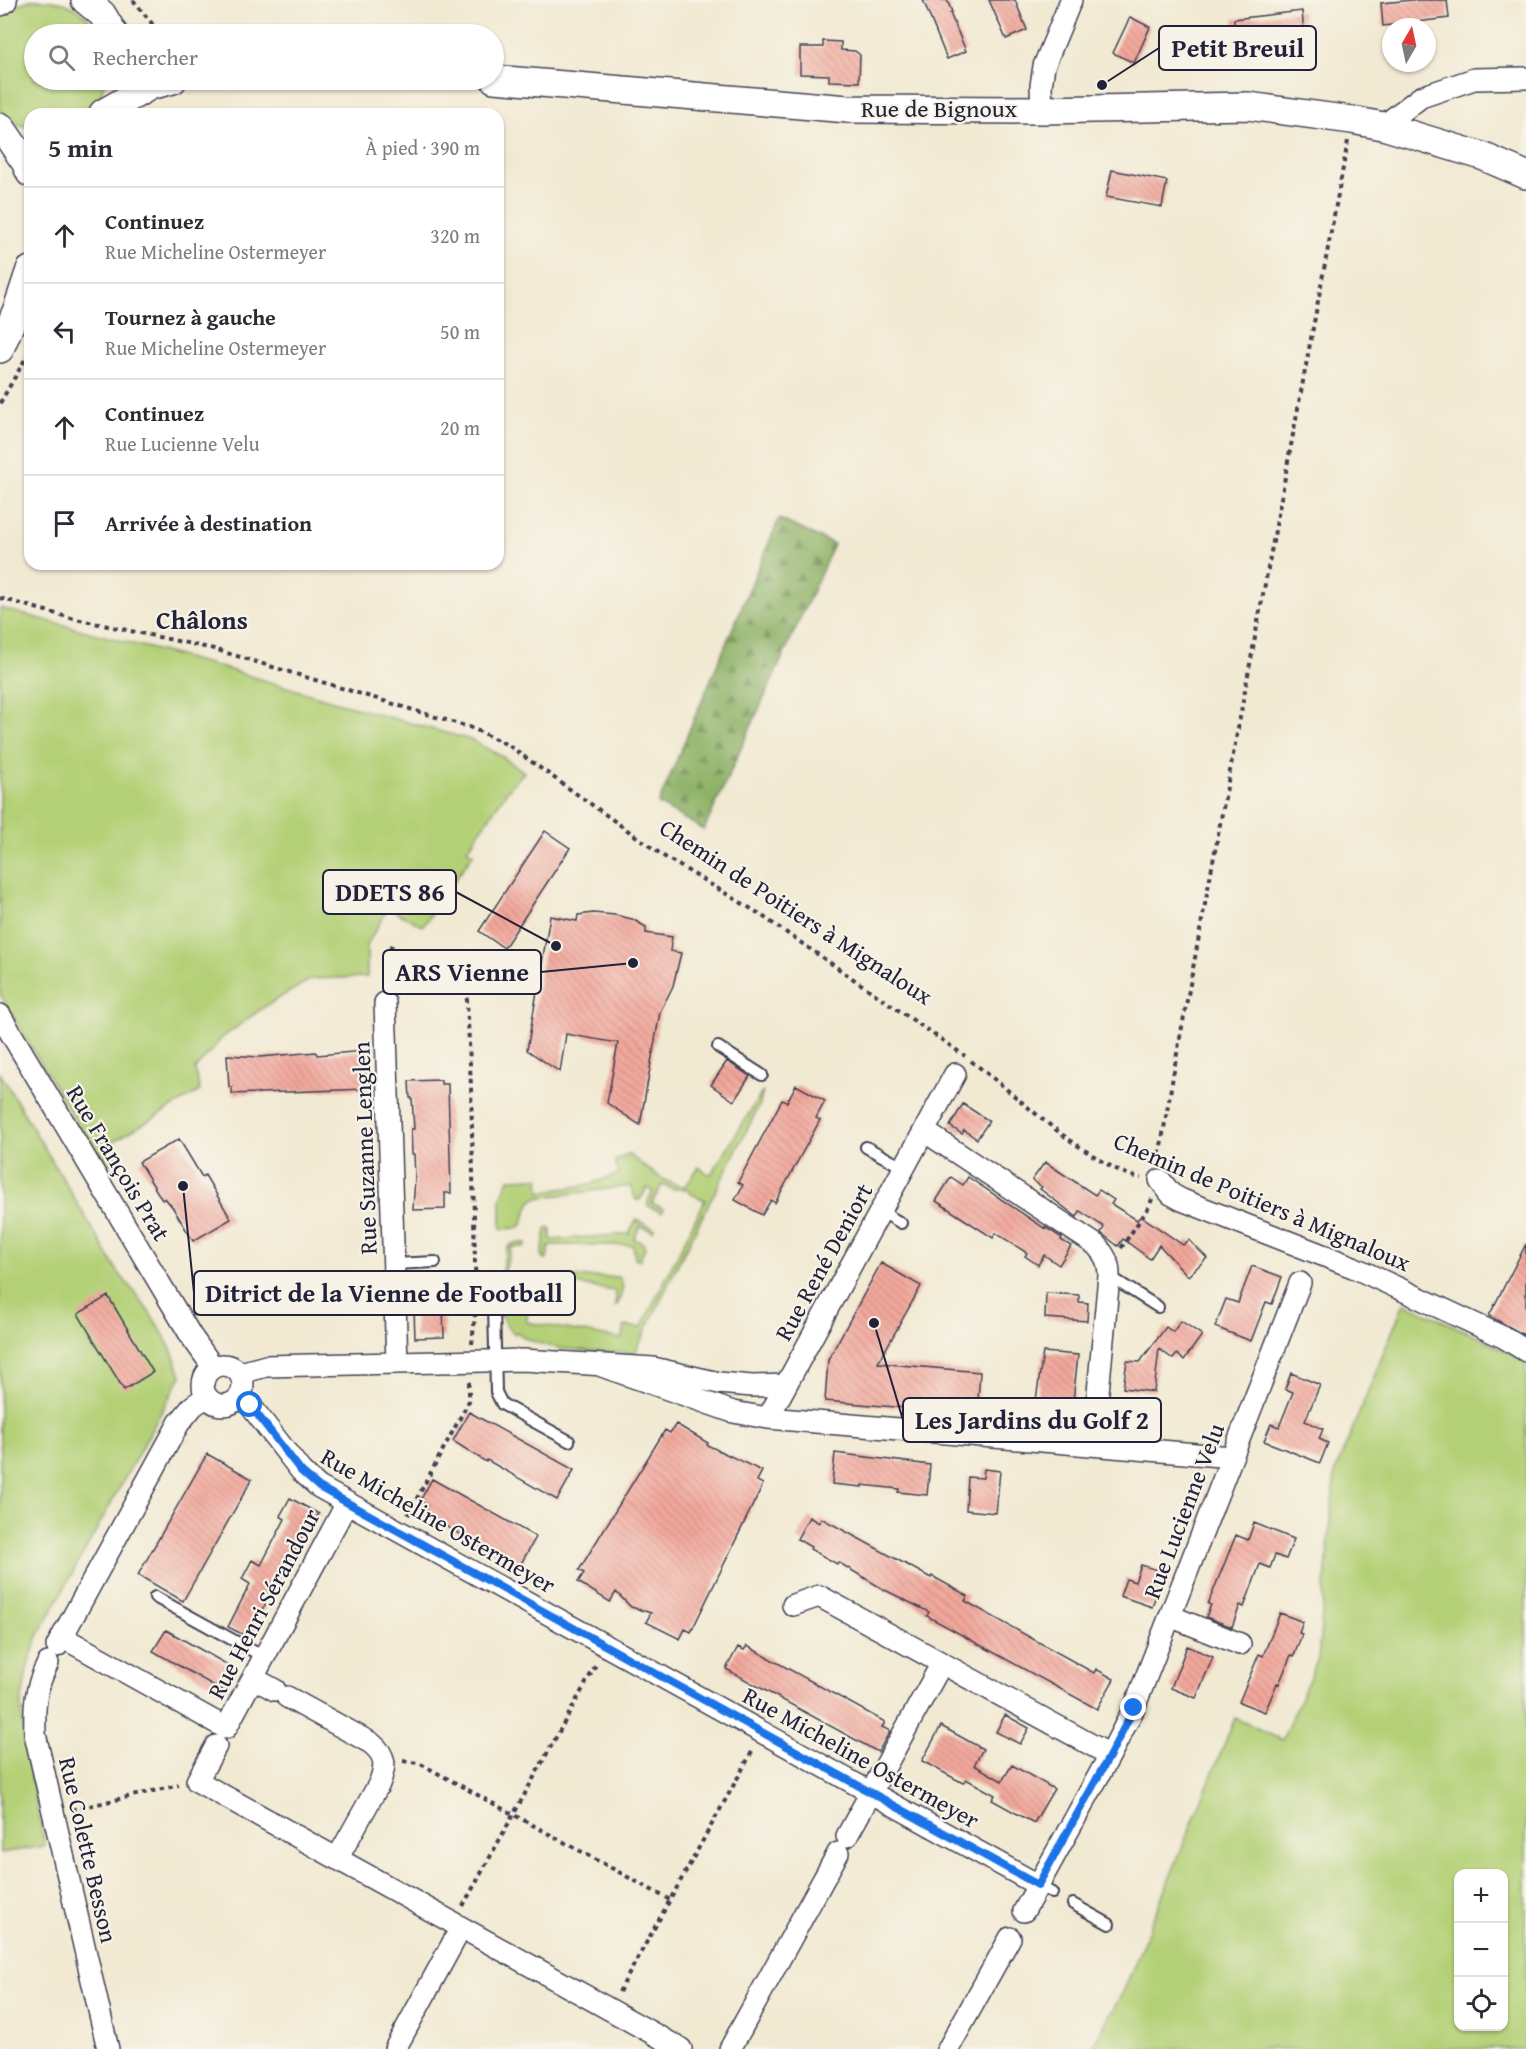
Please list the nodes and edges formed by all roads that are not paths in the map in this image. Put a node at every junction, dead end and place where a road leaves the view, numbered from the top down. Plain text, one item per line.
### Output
1 (85, 0) edge
2 (1071, 0) edge
3 (108, 24) edge
4 (1526, 78) edge
5 (504, 81) edge
6 (116, 90) edge
7 (140, 90) edge
8 (105, 108) edge
9 (110, 108) edge
10 (1042, 110) junction
11 (1383, 126) junction
12 (1, 127) edge
13 (24, 137) edge
14 (24, 161) edge
15 (1526, 174) edge
16 (24, 288) edge
17 (0, 348) edge
18 (386, 1002) dead end
19 (0, 1016) edge
20 (718, 1047) dead end
21 (955, 1074) dead end
22 (762, 1075) dead end
23 (924, 1131) junction
24 (866, 1147) dead end
25 (904, 1168) junction
26 (1160, 1180) road end
27 (880, 1211) junction
28 (901, 1223) dead end
29 (435, 1262) dead end
30 (394, 1264) junction
31 (1109, 1271) junction
32 (1300, 1283) dead end
33 (494, 1306) dead end
34 (1158, 1307) dead end
35 (1526, 1351) edge
36 (495, 1360) junction
37 (398, 1363) junction
38 (599, 1365) junction
39 (213, 1367) junction
40 (240, 1373) junction
41 (786, 1385) junction
42 (206, 1397) junction
43 (240, 1397) junction
44 (768, 1418) junction
45 (569, 1441) dead end
46 (1094, 1445) junction
47 (1232, 1457) junction
48 (347, 1503) junction
49 (155, 1597) dead end
50 (793, 1605) dead end
51 (1170, 1616) junction
52 (1240, 1644) dead end
53 (56, 1649) junction
54 (264, 1658) junction
55 (942, 1663) junction
56 (253, 1678) junction
57 (221, 1737) junction
58 (1110, 1755) junction
59 (871, 1793) junction
60 (337, 1859) junction
61 (1045, 1889) junction
62 (1073, 1904) dead end
63 (1024, 1911) dead end
64 (1109, 1924) dead end
65 (456, 1925) junction
66 (1010, 1938) dead end
67 (108, 2049) edge
68 (395, 2049) edge
69 (681, 2049) edge
70 (730, 2049) edge
71 (948, 2049) edge

1 - 3 street
2 - 10 street
4 - 11 street
5 - 10 street, Rue de Bignoux
6 - 8 street
7 - 9 street
10 - 11 street, Rue de Bignoux
11 - 15 street, Rue de Bignoux
12 - 13 street
12 - 14 street
16 - 17 street
18 - 30 street, Rue Suzanne Lenglen
19 - 39 street, Rue François Prat
20 - 22 lane
21 - 23 street, Rue René Deniort
23 - 25 street, Rue René Deniort
23 - 31 street
24 - 25 lane
25 - 27 street, Rue René Deniort
26 - 35 street, Chemin de Poitiers à Mignaloux
27 - 28 lane
27 - 41 street, Rue René Deniort
29 - 30 lane
30 - 37 street, Rue Suzanne Lenglen
31 - 34 lane
31 - 46 street
32 - 47 street, Rue Lucienne Velu
33 - 36 lane
36 - 37 street
36 - 38 street
36 - 45 lane
37 - 40 street
38 - 41 street
38 - 44 street
39 - 40 street
39 - 42 street
40 - 43 street
41 - 44 street, Rue René Deniort
42 - 43 street
42 - 53 street, Rue Colette Besson
43 - 48 street, Rue Micheline Ostermeyer
44 - 46 street
46 - 47 street
47 - 51 street, Rue Lucienne Velu
48 - 54 street, Rue Henri Sérandour
48 - 59 street, Rue Micheline Ostermeyer
49 - 54 lane
50 - 55 street
51 - 52 street
51 - 58 street, Rue Lucienne Velu
53 - 57 street
53 - 67 street, Rue Colette Besson
54 - 56 street, Rue Henri Sérandour
55 - 58 street
55 - 59 street
56 - 57 street, Rue Henri Sérandour
56 - 60 street
57 - 60 street, Rue Henri Sérandour
58 - 61 street
59 - 61 street, Rue Micheline Ostermeyer
59 - 70 street
60 - 65 street
61 - 63 street
62 - 64 lane
65 - 68 street
65 - 69 street
66 - 71 street

